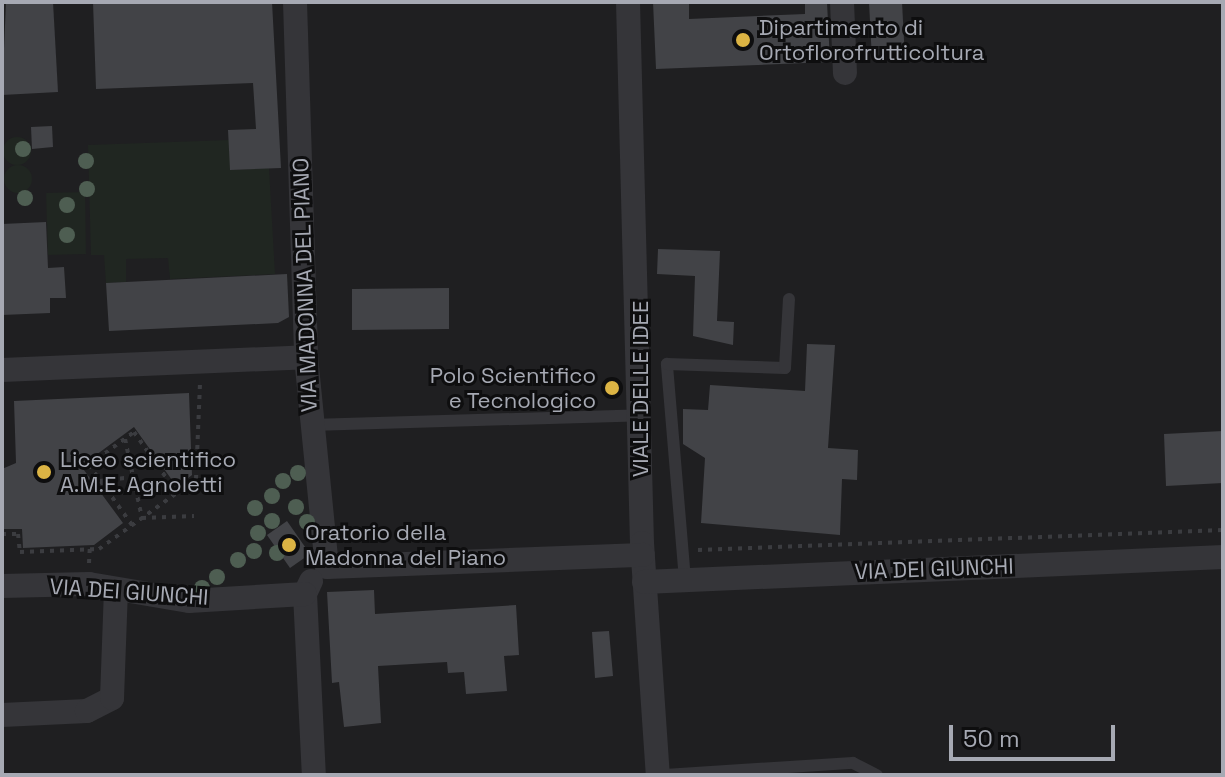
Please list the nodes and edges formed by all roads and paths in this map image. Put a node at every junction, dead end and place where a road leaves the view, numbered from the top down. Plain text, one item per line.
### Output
1 (295, 2) edge
2 (628, 2) edge
3 (842, 2) edge
4 (845, 73) dead end
5 (789, 299) dead end
6 (306, 357) junction
7 (197, 362) junction
8 (2, 370) edge
9 (642, 415) junction
10 (311, 425) junction
11 (125, 439) junction
12 (133, 477) junction
13 (100, 481) junction
14 (177, 493) junction
15 (194, 516) dead end
16 (142, 518) junction
17 (132, 525) junction
18 (1223, 530) edge
19 (2, 534) edge
20 (684, 551) junction
21 (643, 555) junction
22 (1223, 557) edge
23 (327, 567) junction
24 (685, 580) junction
25 (644, 582) junction
26 (2, 586) edge
27 (116, 589) junction
28 (303, 594) junction
29 (2, 715) edge
30 (314, 775) edge
31 (658, 775) edge
32 (665, 775) edge
33 (877, 775) edge

1 - 6 street, VIA MADONNA DEL PIANO
2 - 9 street, VIALE DELLE IDEE
3 - 4 street
5 - 20 lane
6 - 7 street
6 - 10 street, VIA MADONNA DEL PIANO
7 - 8 street
7 - 14 path
9 - 10 lane
9 - 21 street, VIALE DELLE IDEE
10 - 23 street, VIA MADONNA DEL PIANO
11 - 12 path
11 - 13 path
11 - 14 path
12 - 13 path
12 - 16 path
13 - 17 path
14 - 16 path
15 - 16 path
16 - 17 path
17 - 19 path
18 - 20 path
20 - 24 lane
21 - 23 street
21 - 25 street, VIALE DELLE IDEE
22 - 24 street, VIA DEI GIUNCHI
23 - 28 street
24 - 25 street, VIA DEI GIUNCHI
25 - 31 street, VIALE DELLE IDEE
26 - 27 street, VIA DEI GIUNCHI
27 - 28 street, VIA DEI GIUNCHI
27 - 29 street
28 - 30 street
32 - 33 lane

